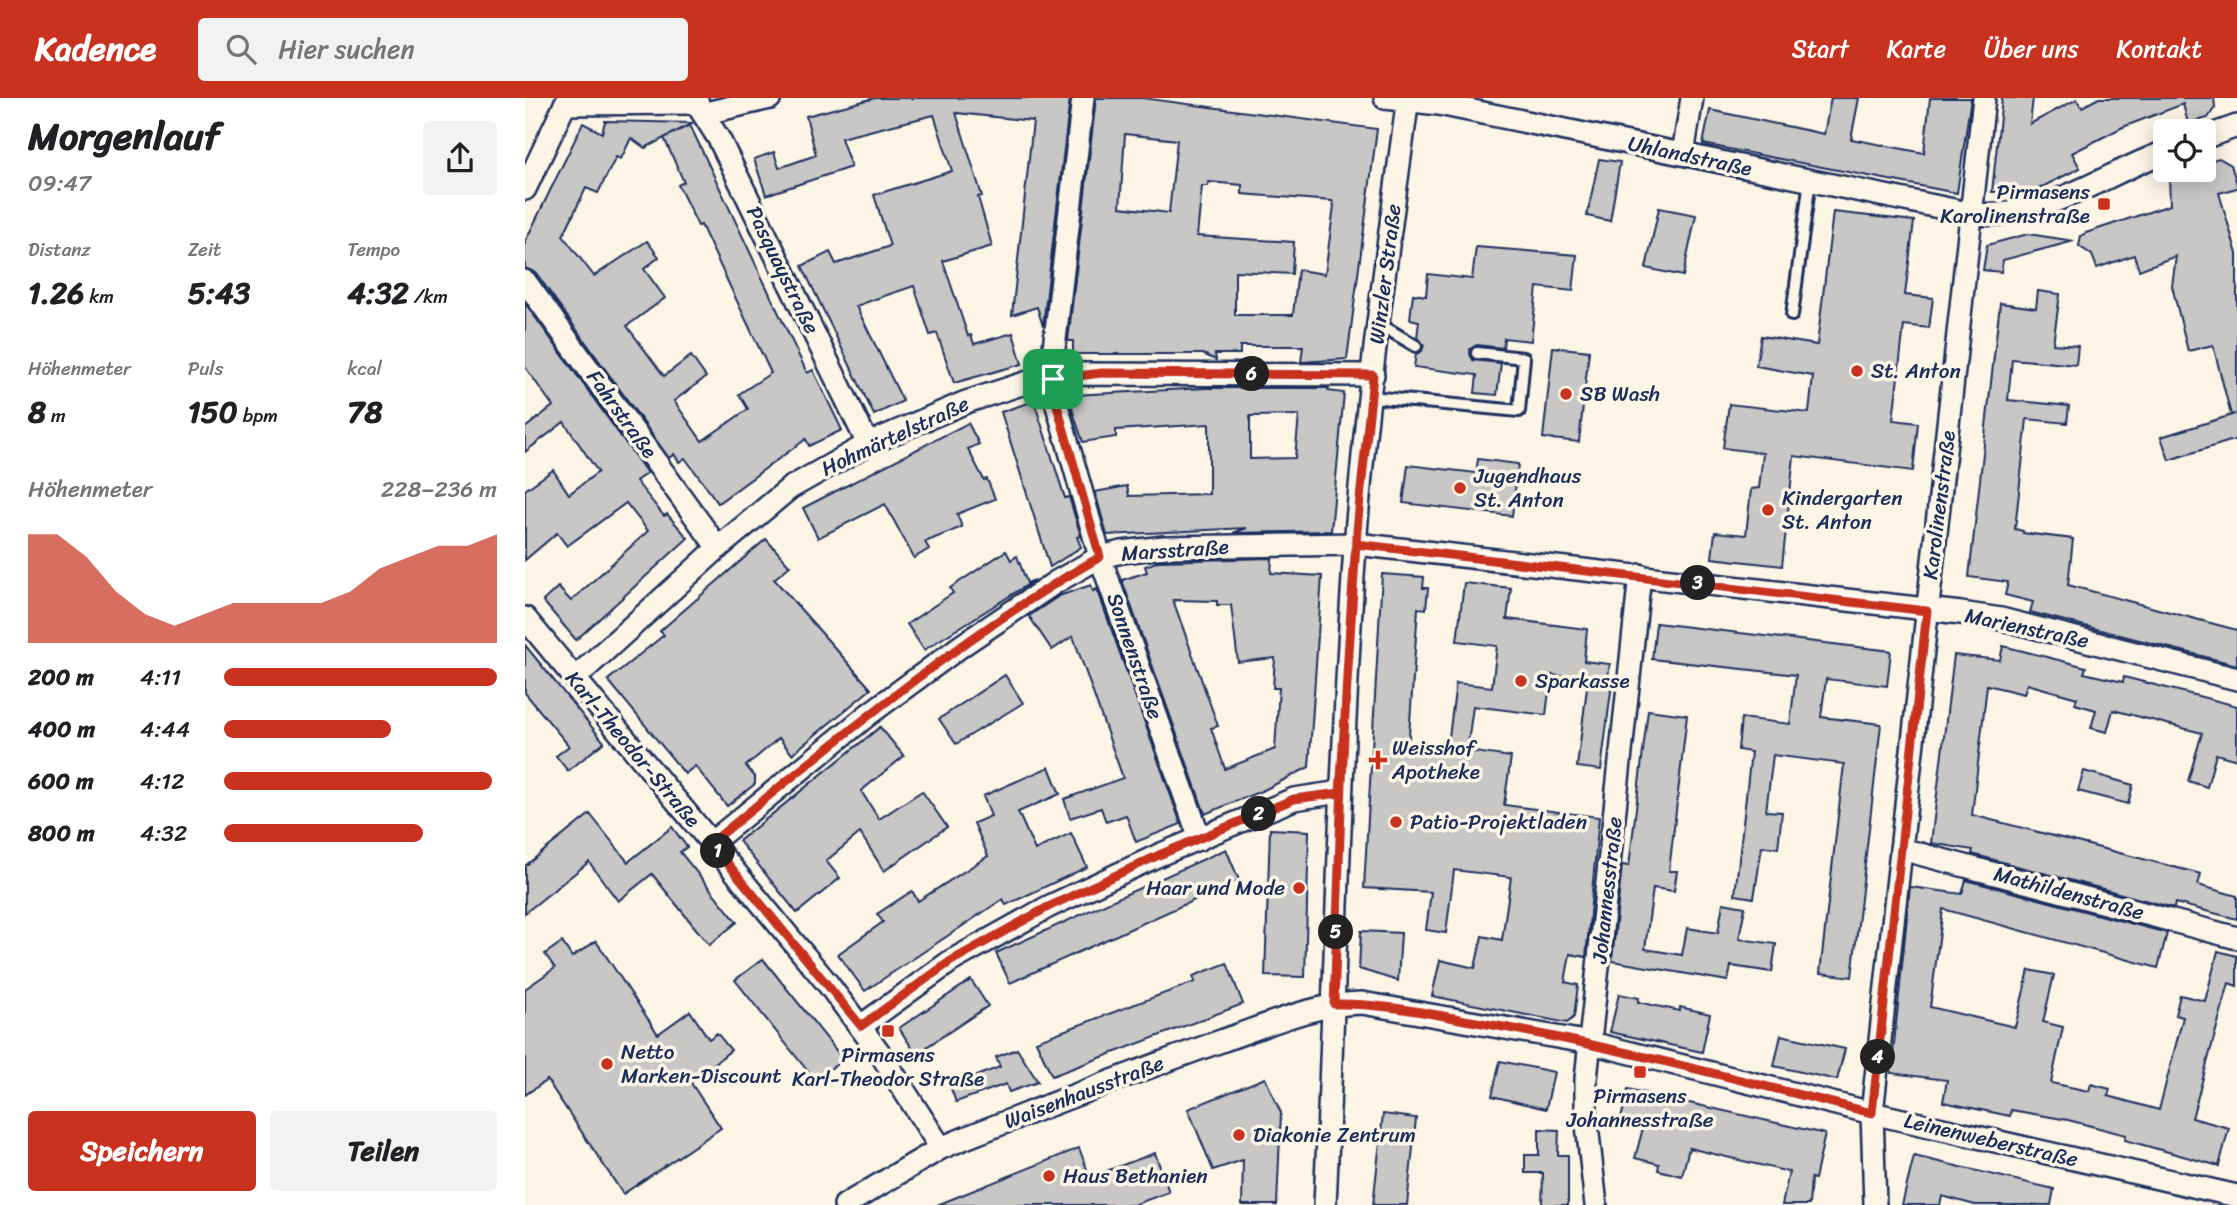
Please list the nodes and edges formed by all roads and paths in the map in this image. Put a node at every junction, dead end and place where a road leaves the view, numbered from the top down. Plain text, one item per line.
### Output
1 (770, 98) edge
2 (1083, 98) edge
3 (1385, 98) edge
4 (1692, 98) edge
5 (1984, 98) edge
6 (1407, 99) edge
7 (567, 101) edge
8 (699, 105) edge
9 (2237, 126) edge
10 (2216, 133) edge
11 (1683, 154) junction
12 (2153, 157) edge
13 (1810, 180) junction
14 (525, 189) edge
15 (1973, 214) junction
16 (525, 281) edge
17 (1792, 315) dead end
18 (1378, 324) junction
19 (1416, 346) dead end
20 (1477, 353) dead end
21 (1373, 375) junction
22 (1053, 379) junction
23 (1371, 397) junction
24 (868, 444) junction
25 (1356, 544) junction
26 (718, 548) junction
27 (1100, 557) junction
28 (1640, 575) junction
29 (1927, 611) junction
30 (525, 618) edge
31 (575, 678) junction
32 (2237, 678) edge
33 (1340, 793) junction
34 (1200, 839) junction
35 (711, 843) junction
36 (1901, 849) junction
37 (2237, 938) edge
38 (1334, 1004) junction
39 (861, 1026) junction
40 (1591, 1043) junction
41 (1872, 1113) junction
42 (941, 1148) junction
43 (2237, 1196) edge
44 (845, 1205) edge
45 (1325, 1205) edge
46 (1596, 1205) edge
47 (1875, 1205) edge

1 - 8 street
2 - 22 street, Sonnenstraße
3 - 6 street, Uhlandstraße
4 - 11 street
5 - 15 street, Karolinenstraße
6 - 11 street, Uhlandstraße
6 - 18 street, Winzler Straße
7 - 8 street
7 - 14 street
8 - 24 street, Pasquaystraße
9 - 10 street
11 - 13 street, Uhlandstraße
12 - 15 street, Uhlandstraße
13 - 15 street, Uhlandstraße
13 - 17 lane
15 - 29 street, Karolinenstraße
16 - 26 street, Fahrstraße
18 - 19 lane
18 - 21 street, Winzler Straße
20 - 23 lane
21 - 22 street, Hohmärtelstraße
21 - 23 street, Winzler Straße
22 - 24 street, Hohmärtelstraße
22 - 27 street, Sonnenstraße
23 - 25 street, Winzler Straße
24 - 26 street, Hohmärtelstraße
25 - 27 street, Marsstraße
25 - 28 street, Marienstraße
25 - 33 street, Winzler Straße
26 - 31 street, Hohmärtelstraße
27 - 34 street, Sonnenstraße
27 - 35 street, Marsstraße
28 - 29 street, Marienstraße
28 - 40 street, Johannesstraße
29 - 32 street, Marienstraße
29 - 36 street, Karolinenstraße
30 - 31 street, Karl-Theodor-Straße
31 - 35 street, Karl-Theodor-Straße
33 - 34 street
33 - 38 street, Winzler Straße
34 - 39 street
35 - 39 street, Karl-Theodor-Straße
36 - 37 street, Mathildenstraße
36 - 41 street, Karolinenstraße
38 - 40 street, Leinenweberstraße
38 - 42 street, Waisenhausstraße
38 - 45 street, Winzler Straße
39 - 42 street, Karl-Theodor-Straße
40 - 41 street, Leinenweberstraße
40 - 46 street, Johannesstraße
41 - 43 street, Leinenweberstraße
41 - 47 street, Karolinenstraße
42 - 44 street, Waisenhausstraße

